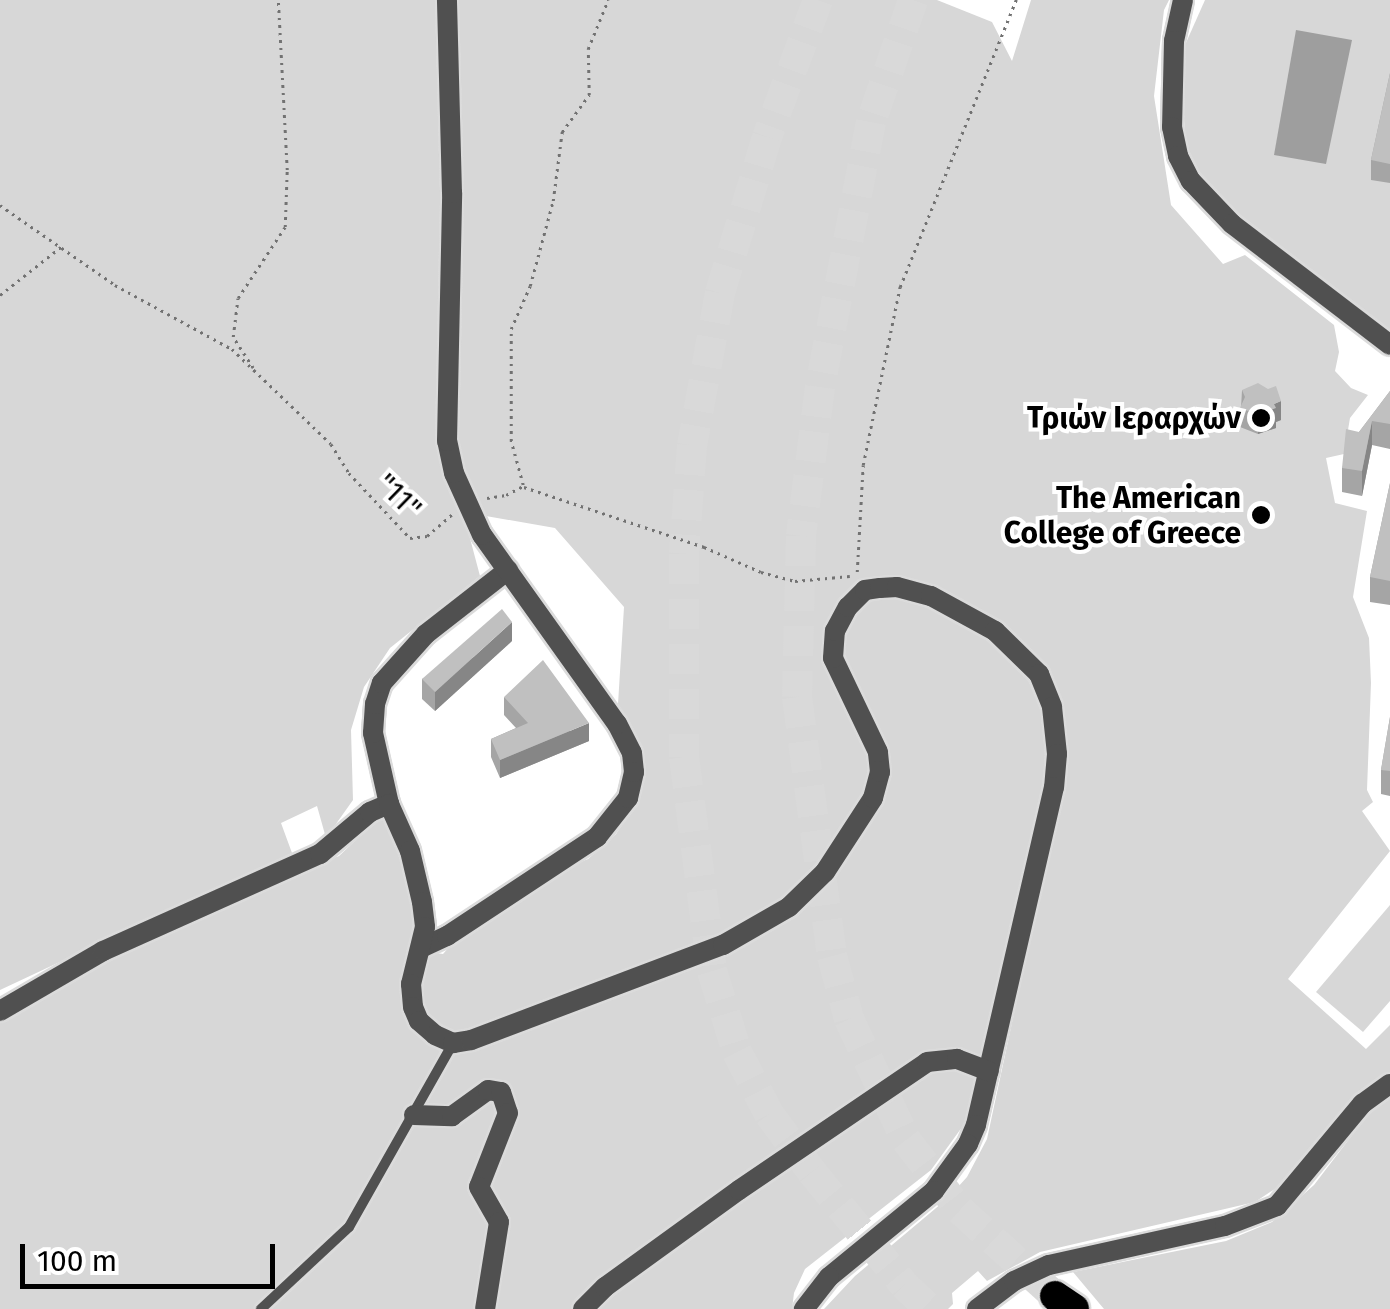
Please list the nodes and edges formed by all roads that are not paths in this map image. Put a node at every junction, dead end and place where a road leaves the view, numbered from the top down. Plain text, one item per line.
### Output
1 (447, 0) edge
2 (1183, 0) edge
3 (1390, 345) edge
4 (508, 570) junction
5 (390, 804) junction
6 (420, 948) junction
7 (0, 1011) edge
8 (453, 1043) junction
9 (989, 1071) junction
10 (1390, 1084) edge
11 (414, 1116) junction
12 (261, 1309) edge
13 (485, 1309) edge
14 (583, 1309) edge
15 (804, 1309) edge
16 (977, 1309) edge

1 - 4 street
2 - 3 street
4 - 5 street
4 - 6 street
5 - 6 street
5 - 7 street
6 - 8 street
8 - 9 street
8 - 11 lane
9 - 14 street
9 - 15 street
10 - 16 street
11 - 12 lane
11 - 13 street

